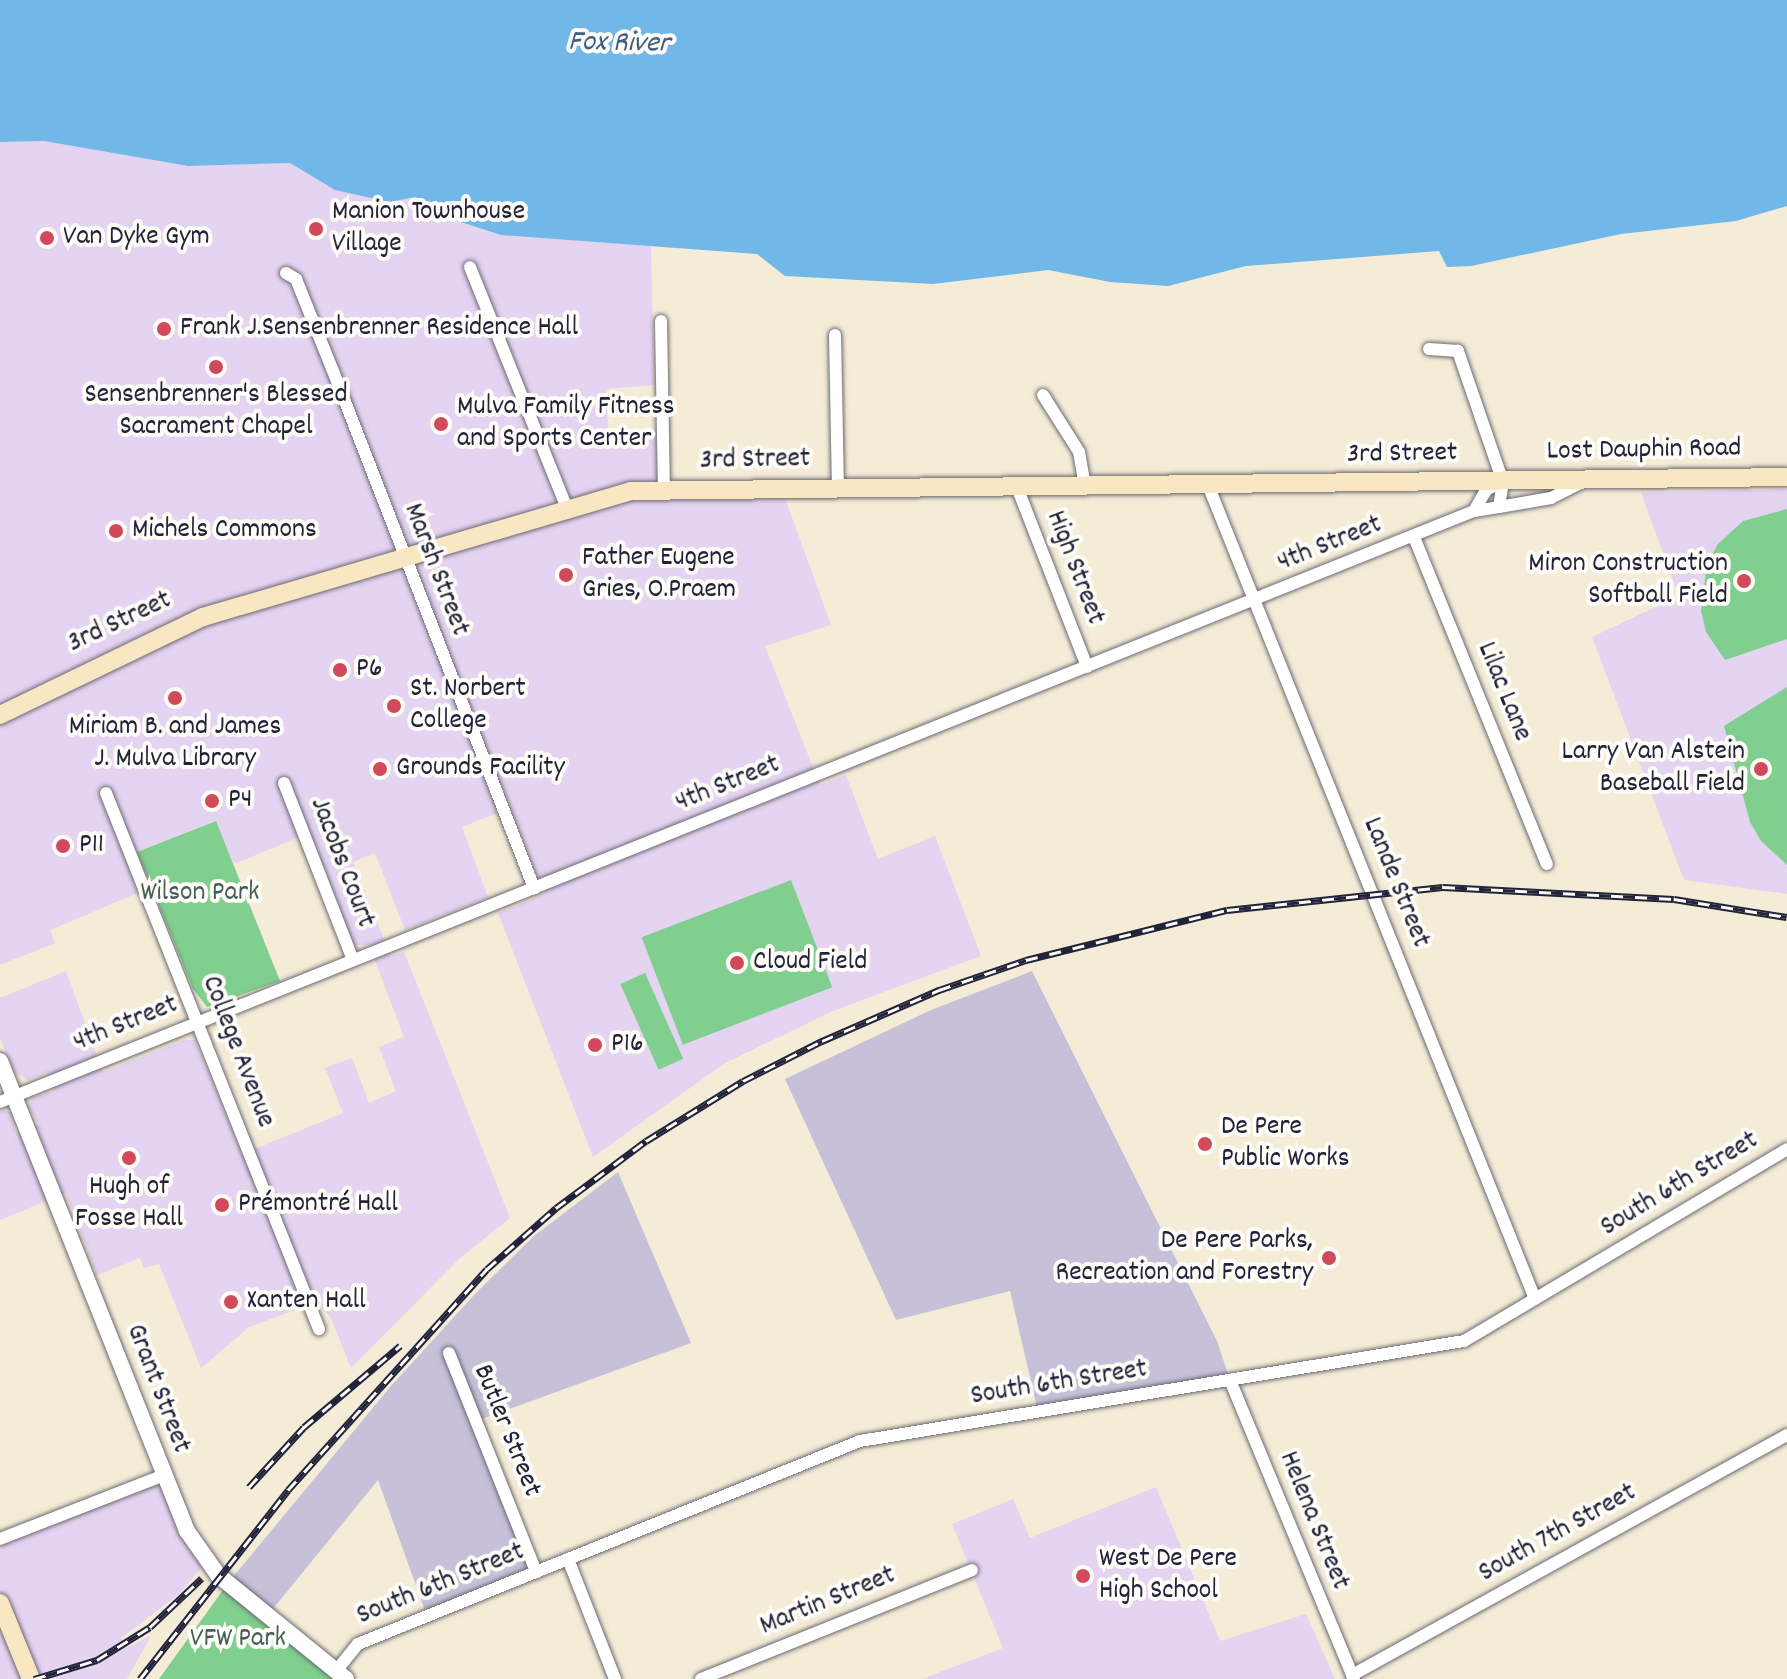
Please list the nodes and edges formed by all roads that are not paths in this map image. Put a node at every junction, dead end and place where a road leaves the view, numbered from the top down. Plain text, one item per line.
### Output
1 (470, 267) dead end
2 (286, 273) dead end
3 (661, 321) dead end
4 (835, 335) dead end
5 (1429, 349) dead end
6 (1043, 395) dead end
7 (1787, 477) edge
8 (1587, 480) junction
9 (1503, 482) junction
10 (1208, 485) junction
11 (1085, 486) junction
12 (1017, 487) junction
13 (838, 489) junction
14 (664, 490) junction
15 (566, 506) junction
16 (1499, 507) junction
17 (1474, 511) junction
18 (1414, 537) junction
19 (404, 555) junction
20 (1255, 601) junction
21 (1087, 667) junction
22 (0, 715) edge
23 (284, 783) dead end
24 (106, 793) dead end
25 (1547, 864) dead end
26 (534, 888) junction
27 (353, 960) junction
28 (200, 1021) junction
29 (0, 1061) edge
30 (7, 1100) edge
31 (1787, 1149) edge
32 (1535, 1299) junction
33 (319, 1329) dead end
34 (449, 1353) dead end
35 (1230, 1380) junction
36 (1787, 1435) edge
37 (162, 1476) junction
38 (0, 1539) edge
39 (568, 1559) junction
40 (972, 1570) dead end
41 (536, 1572) junction
42 (0, 1603) edge
43 (341, 1675) edge
44 (1353, 1677) edge
45 (31, 1679) edge
46 (615, 1679) edge
47 (701, 1679) edge

1 - 15 street
2 - 19 street, Marsh Street
3 - 14 street
4 - 13 street
5 - 9 street
6 - 11 street
7 - 8 main road, Lost Dauphin Road
8 - 9 main road, Lost Dauphin Road
8 - 16 street, 4th Street
9 - 10 main road, 3rd Street
9 - 16 street
9 - 17 street, 4th Street
10 - 11 main road, 3rd Street
10 - 20 street, Lande Street
11 - 12 main road, 3rd Street
12 - 13 main road, 3rd Street
12 - 21 street, High Street
13 - 14 main road, 3rd Street
14 - 15 main road, 3rd Street
15 - 19 main road, 3rd Street
16 - 17 street, 4th Street
17 - 18 street, 4th Street
18 - 20 street, 4th Street
18 - 25 street, Lilac Lane
19 - 22 main road, 3rd Street
19 - 26 street, Marsh Street
20 - 21 street, 4th Street
20 - 32 street, Lande Street
21 - 26 street, 4th Street
23 - 27 street, Jacobs Court
24 - 28 street, College Avenue
26 - 27 street, 4th Street
27 - 28 street, 4th Street
28 - 30 street, 4th Street
28 - 33 street, College Avenue
29 - 30 street, Grant Street
30 - 37 street, Grant Street
31 - 32 street, South 6th Street
32 - 35 street, South 6th Street
34 - 41 street, Butler Street
35 - 39 street, South 6th Street
35 - 44 street, Helena Street
36 - 44 street, South 7th Street
37 - 38 street
37 - 43 street, Grant Street
39 - 41 street, South 6th Street
39 - 46 street
40 - 47 street, Martin Street
41 - 43 street, South 6th Street
42 - 45 main road

